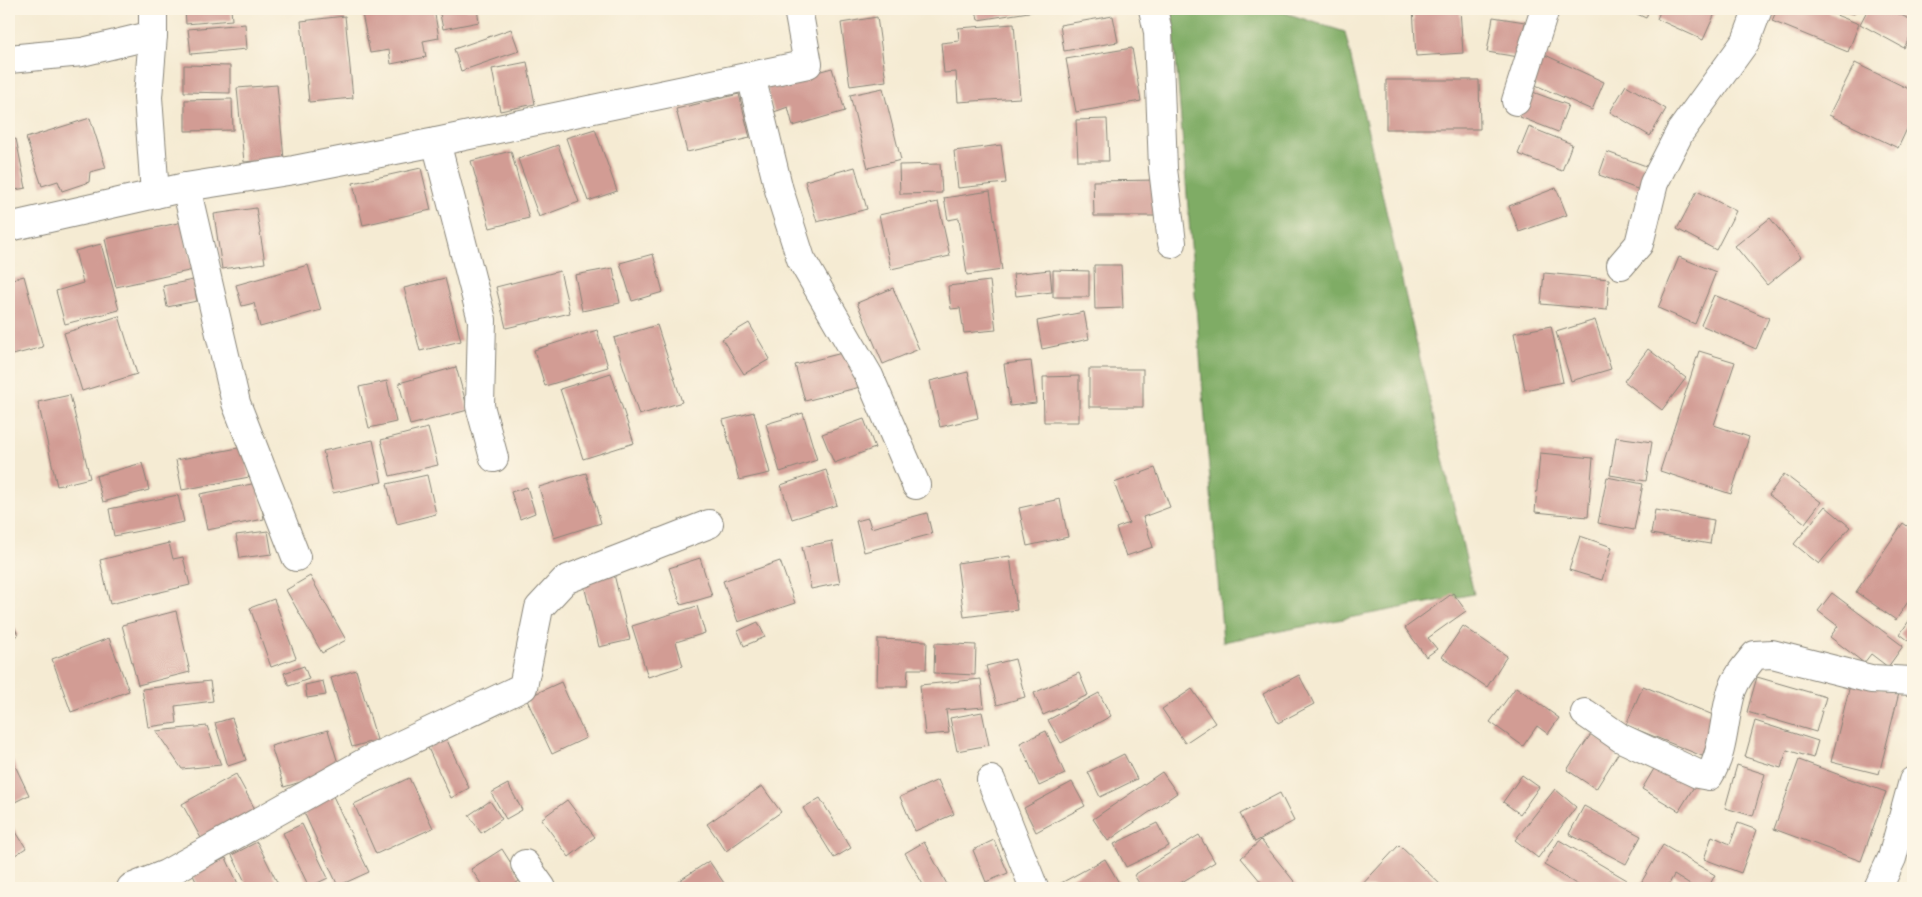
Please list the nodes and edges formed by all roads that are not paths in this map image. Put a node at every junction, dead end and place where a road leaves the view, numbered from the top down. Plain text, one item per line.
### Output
1 (798, 9) edge
2 (1153, 9) edge
3 (1545, 9) edge
4 (1758, 9) edge
5 (153, 22) edge
6 (9, 59) edge
7 (752, 76) junction
8 (1516, 101) dead end
9 (436, 142) junction
10 (186, 188) junction
11 (155, 194) junction
12 (9, 226) edge
13 (1172, 243) dead end
14 (1621, 265) dead end
15 (494, 458) dead end
16 (916, 485) dead end
17 (709, 524) dead end
18 (296, 557) dead end
19 (1913, 681) edge
20 (1585, 713) dead end
21 (992, 780) dead end
22 (1913, 781) edge
23 (1905, 846) edge
24 (525, 864) dead end
25 (168, 881) edge
26 (131, 888) edge
27 (542, 888) edge
28 (1034, 888) edge
29 (1878, 888) edge

1 - 7 street
2 - 13 street
3 - 8 street
4 - 14 street
5 - 6 street
5 - 11 street
7 - 9 street
7 - 16 street
9 - 10 street
9 - 15 street
10 - 11 street
10 - 18 street
11 - 12 street
17 - 25 street
19 - 20 street
21 - 28 street
22 - 23 street
23 - 29 street
24 - 27 street
25 - 26 street

